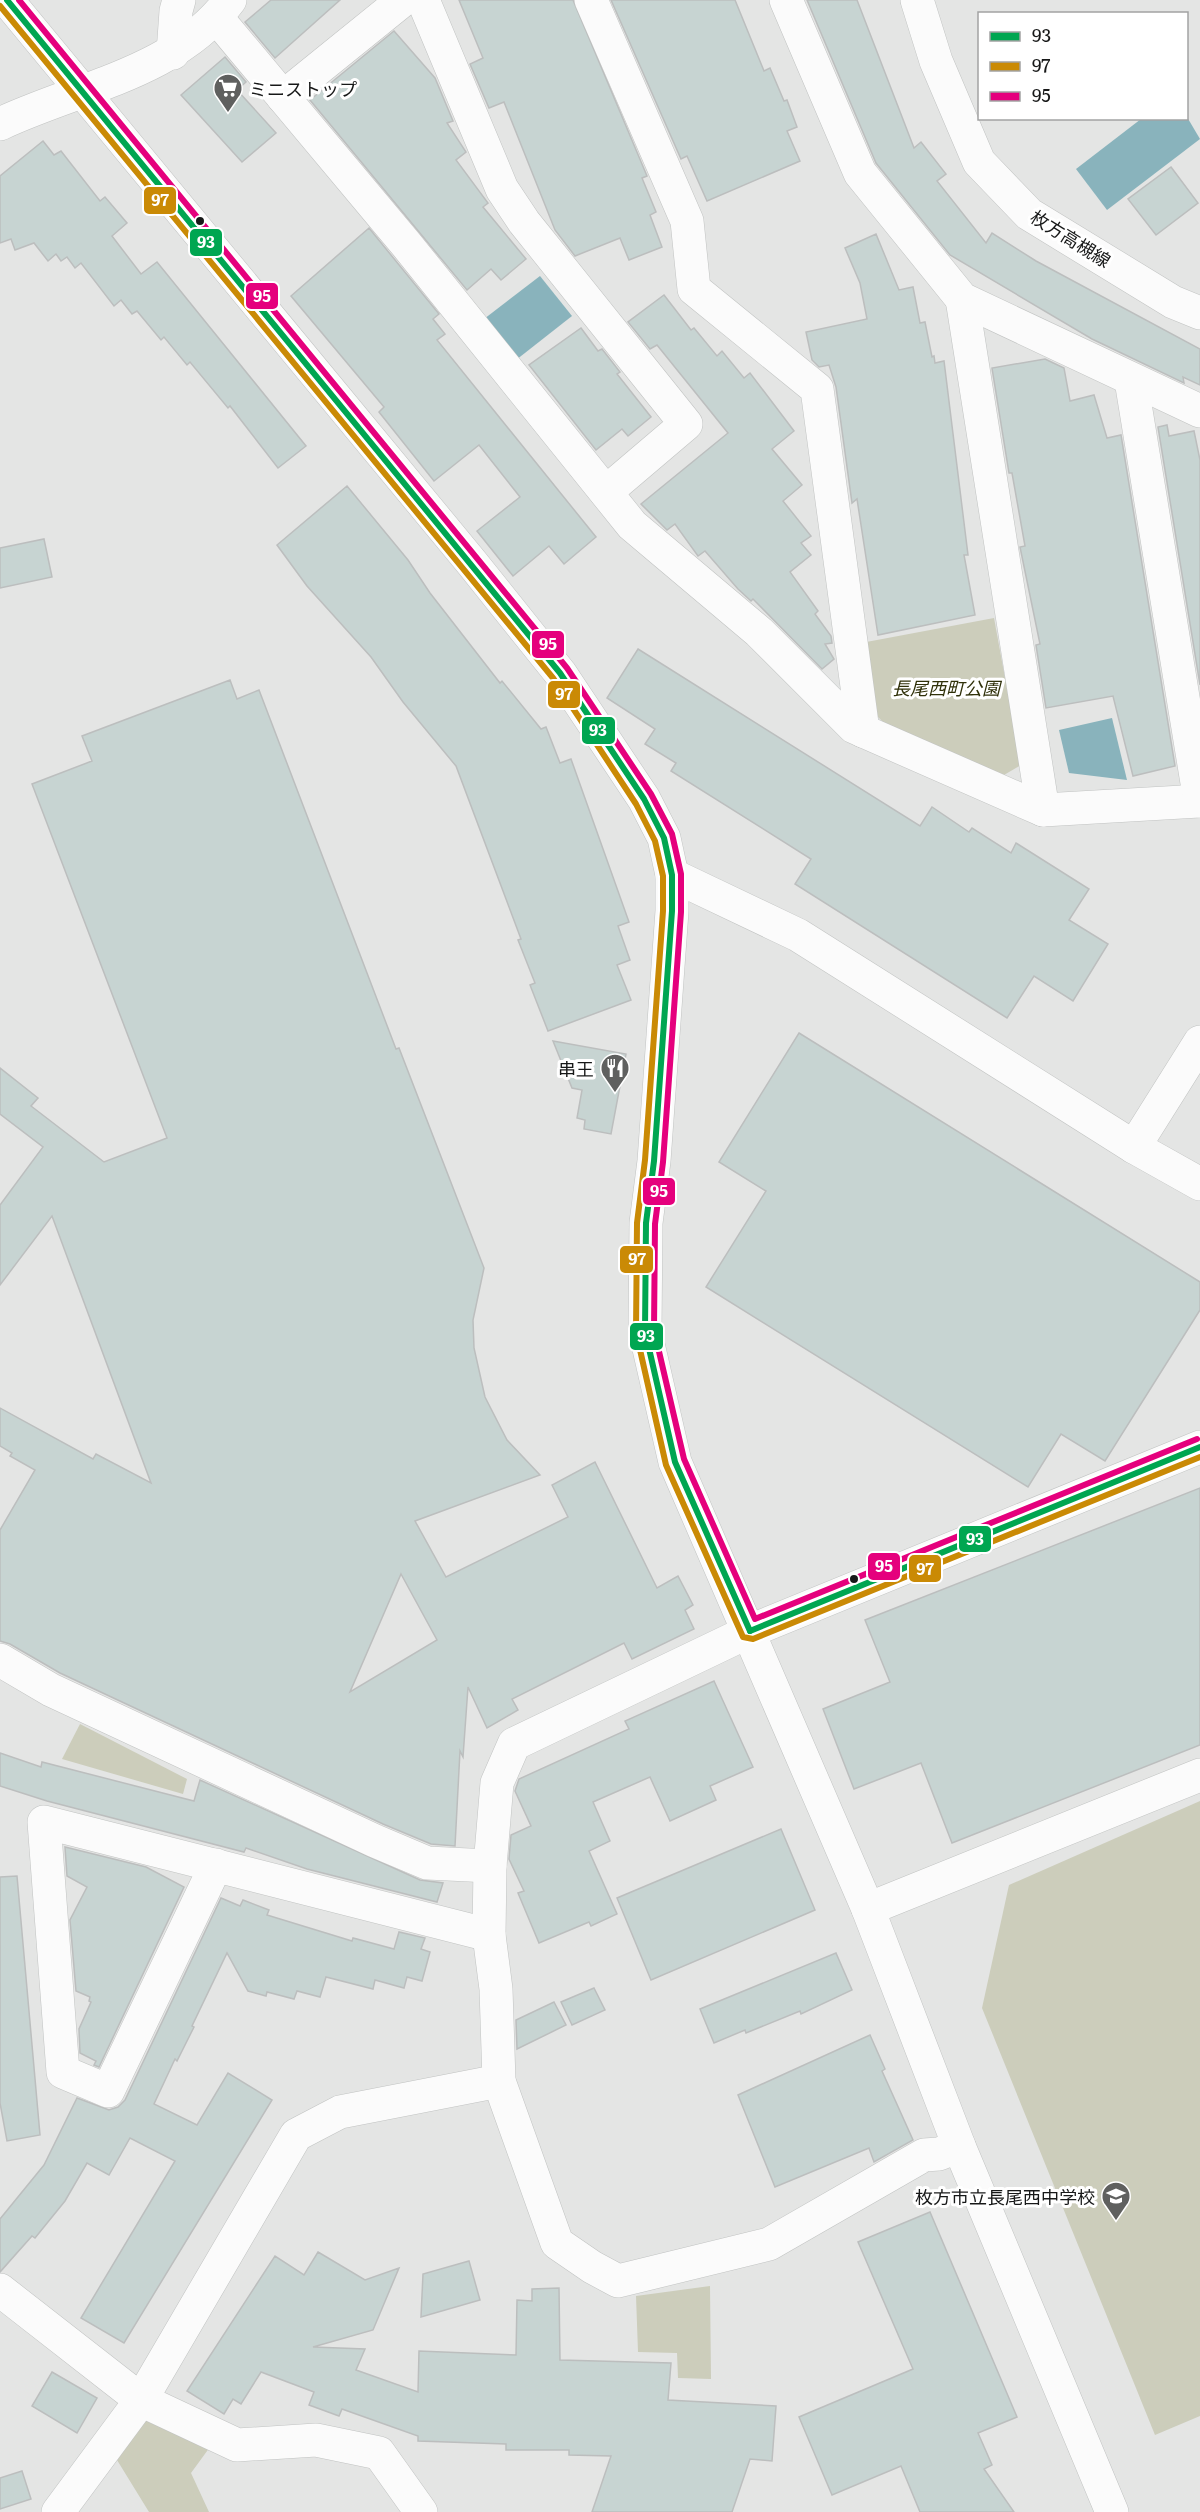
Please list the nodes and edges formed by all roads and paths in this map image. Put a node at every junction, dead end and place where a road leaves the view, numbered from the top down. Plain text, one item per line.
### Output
1 (7, 0) edge
2 (179, 0) edge
3 (403, 0) edge
4 (423, 0) edge
5 (591, 0) edge
6 (786, 0) edge
7 (917, 0) edge
8 (224, 9) edge
9 (173, 53) junction
10 (82, 92) junction
11 (283, 97) junction
12 (0, 124) edge
13 (962, 299) junction
14 (1200, 313) edge
15 (1131, 380) junction
16 (1200, 411) edge
17 (606, 492) junction
18 (863, 731) junction
19 (1200, 801) edge
20 (1043, 810) junction
21 (672, 875) junction
22 (1199, 1046) edge
23 (1134, 1147) junction
24 (1200, 1184) edge
25 (1200, 1447) edge
26 (750, 1631) junction
27 (0, 1660) edge
28 (1200, 1775) edge
29 (216, 1865) junction
30 (490, 1866) junction
31 (868, 1909) junction
32 (489, 1935) junction
33 (499, 2081) junction
34 (959, 2146) junction
35 (0, 2290) edge
36 (141, 2400) junction
37 (58, 2512) edge
38 (421, 2512) edge
39 (1112, 2512) edge

1 - 10 street
2 - 9 street
3 - 11 street
4 - 17 street
5 - 18 street
6 - 13 street
7 - 14 street, 枚方高槻線
8 - 9 street
8 - 11 street
9 - 10 street
10 - 12 street
10 - 21 street
11 - 17 street
13 - 15 street
13 - 20 street
15 - 16 street
15 - 19 street
17 - 18 street
18 - 20 street
19 - 20 street
21 - 23 street
21 - 26 street
22 - 23 street
23 - 24 street
25 - 26 street
26 - 30 street
26 - 31 street
27 - 30 street
28 - 31 street
29 - 29 street
29 - 32 street
30 - 32 street
31 - 34 street
32 - 33 street
33 - 34 street
33 - 36 street
34 - 39 street
35 - 36 street
36 - 37 street
36 - 38 street

